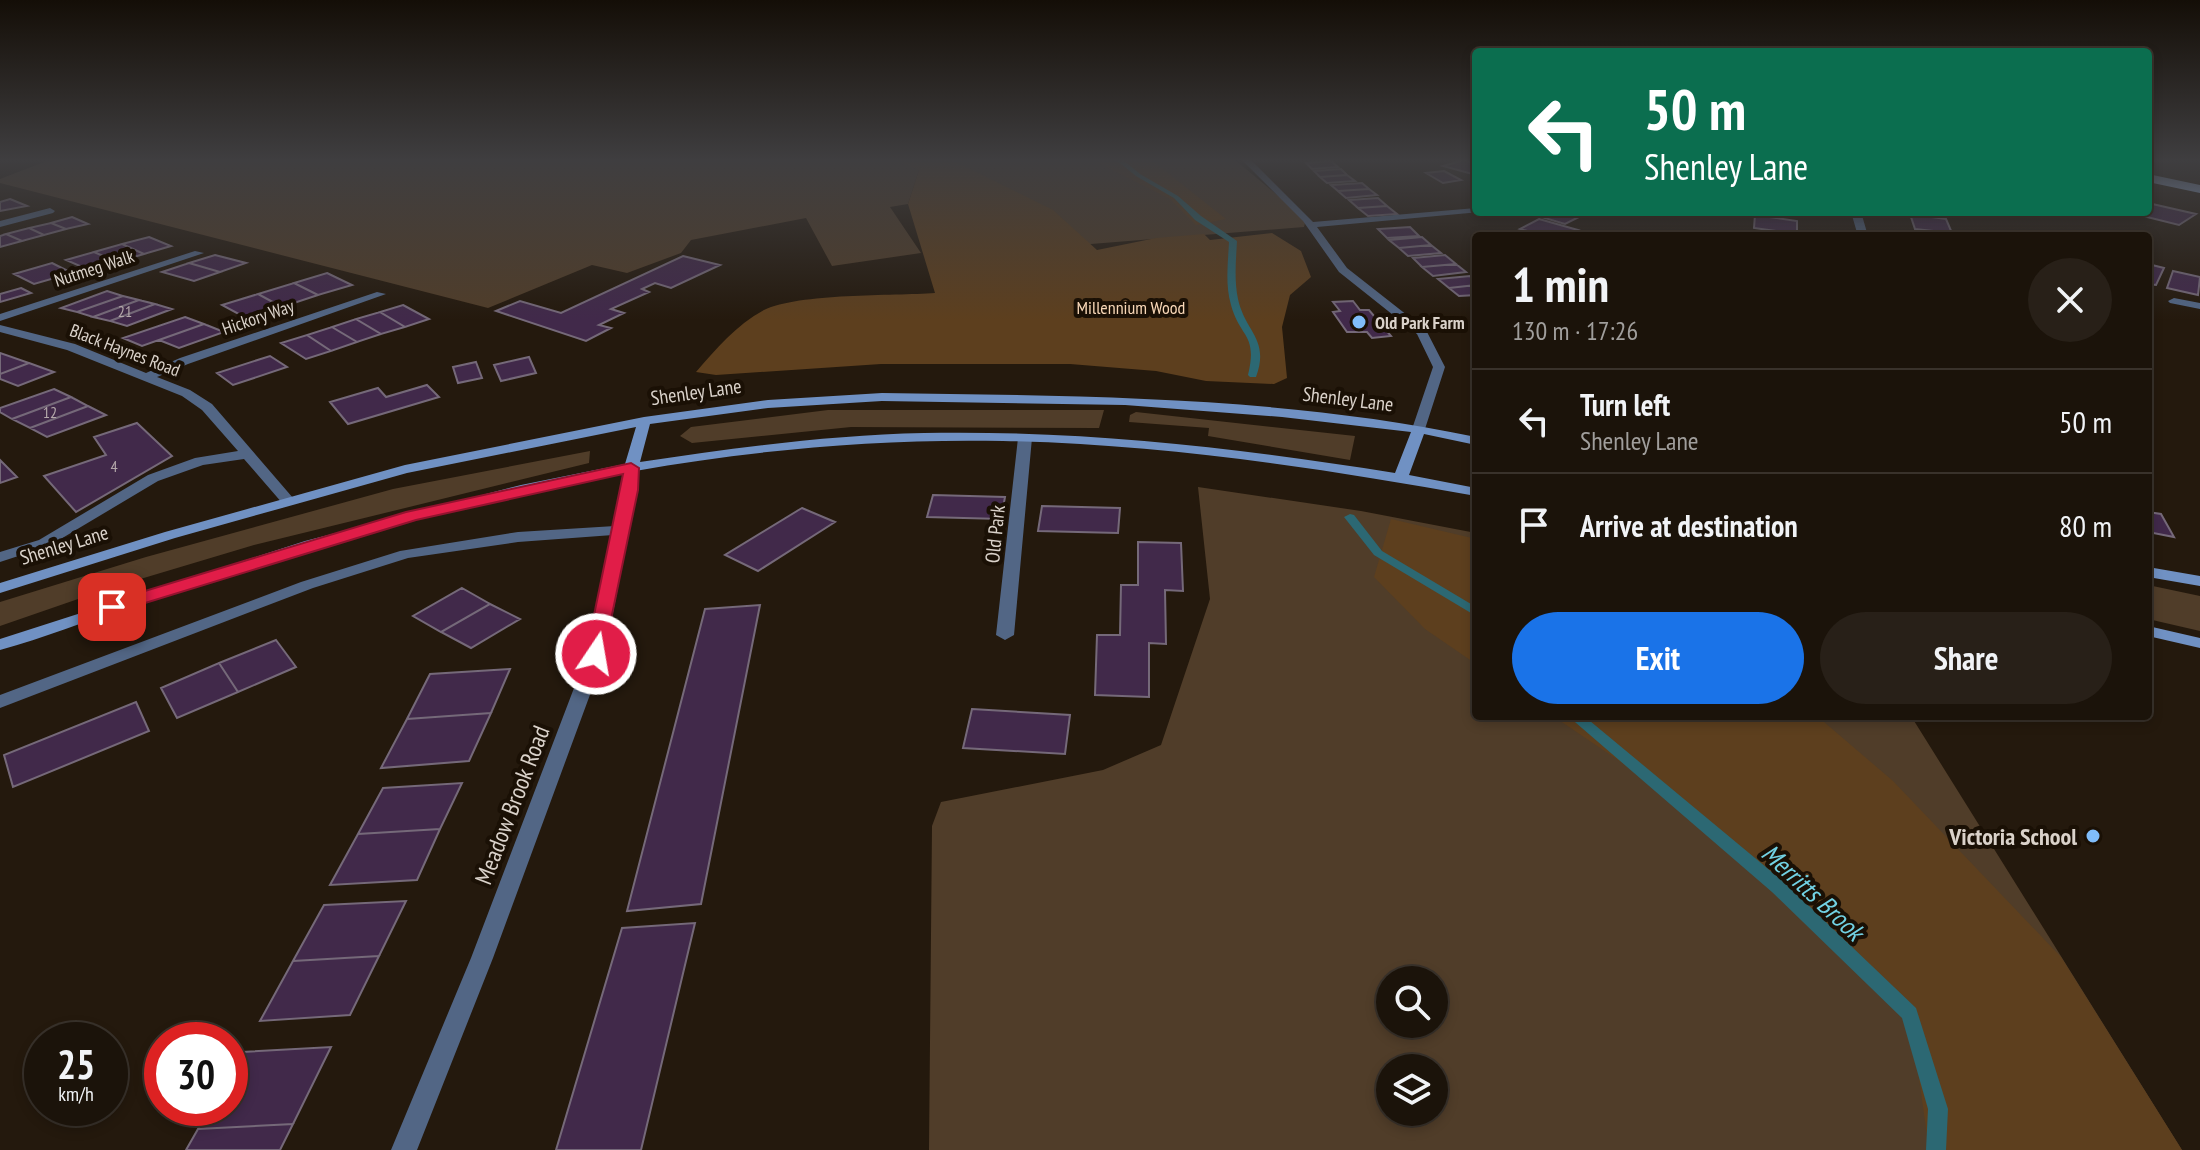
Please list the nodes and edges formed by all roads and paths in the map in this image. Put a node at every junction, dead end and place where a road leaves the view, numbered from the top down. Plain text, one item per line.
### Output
1 (44, 213) edge
2 (1298, 213) edge
3 (1456, 213) edge
4 (0, 224) edge
5 (1310, 225) junction
6 (199, 253) dead end
7 (381, 294) dead end
8 (2174, 301) dead end
9 (2200, 306) edge
10 (0, 318) edge
11 (0, 328) edge
12 (147, 377) junction
13 (644, 421) junction
14 (1419, 429) junction
15 (1025, 438) junction
16 (1472, 440) edge
17 (249, 454) junction
18 (631, 468) junction
19 (1400, 479) junction
20 (1472, 491) edge
21 (288, 501) junction
22 (622, 530) junction
23 (0, 557) edge
24 (2152, 573) edge
25 (2200, 581) edge
26 (0, 588) edge
27 (2152, 632) edge
28 (1005, 635) dead end
29 (2200, 643) edge
30 (0, 645) edge
31 (0, 702) edge
32 (404, 1150) edge

1 - 4 street
2 - 5 street
3 - 5 street
5 - 14 street
6 - 10 street, Nutmeg Walk
7 - 12 street, Hickory Way
8 - 9 street
11 - 12 street, Black Haynes Road
12 - 17 street, Black Haynes Road
13 - 14 main road, Shenley Lane
13 - 18 main road
13 - 21 main road, Shenley Lane
14 - 16 main road, Shenley Lane
14 - 19 main road
15 - 18 main road
15 - 19 main road
15 - 28 street, Old Park
17 - 21 street, Black Haynes Road
17 - 23 street
18 - 22 street, Meadow Brook Road
18 - 30 main road
19 - 20 main road
21 - 26 main road, Shenley Lane
22 - 31 street
22 - 32 street, Meadow Brook Road
24 - 25 main road
27 - 29 main road

